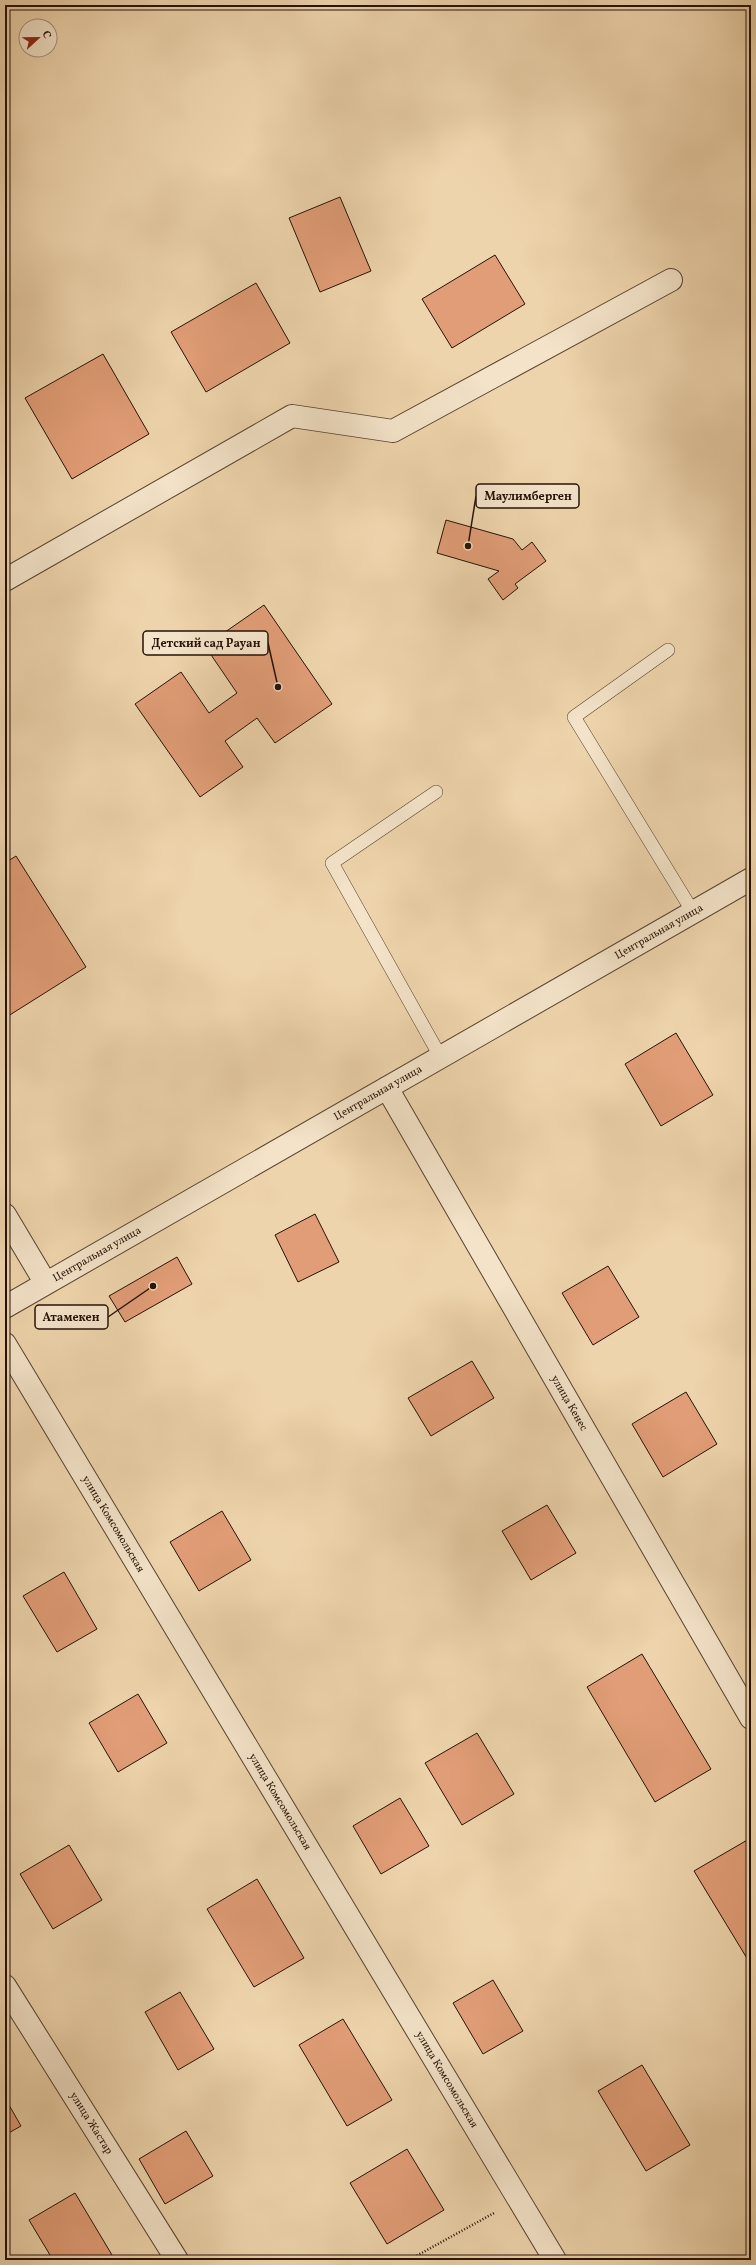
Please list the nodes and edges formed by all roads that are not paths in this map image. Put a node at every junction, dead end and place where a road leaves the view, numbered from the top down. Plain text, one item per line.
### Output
1 (671, 280) dead end
2 (5, 580) edge
3 (668, 650) dead end
4 (436, 792) dead end
5 (750, 882) edge
6 (693, 912) junction
7 (440, 1056) junction
8 (387, 1088) junction
9 (5, 1215) edge
10 (45, 1282) junction
11 (5, 1307) edge
12 (5, 1344) edge
13 (751, 1718) edge
14 (5, 1986) edge
15 (177, 2260) edge
16 (554, 2260) edge

1 - 2 street
3 - 6 lane
4 - 7 lane
5 - 6 street, Центральная улица
6 - 7 street, Центральная улица
7 - 8 street, Центральная улица
8 - 10 street, Центральная улица
8 - 13 street, улица Кенес
9 - 10 street
10 - 11 street, Центральная улица
12 - 16 street, улица Комсомольская
14 - 15 street, улица Жастар

